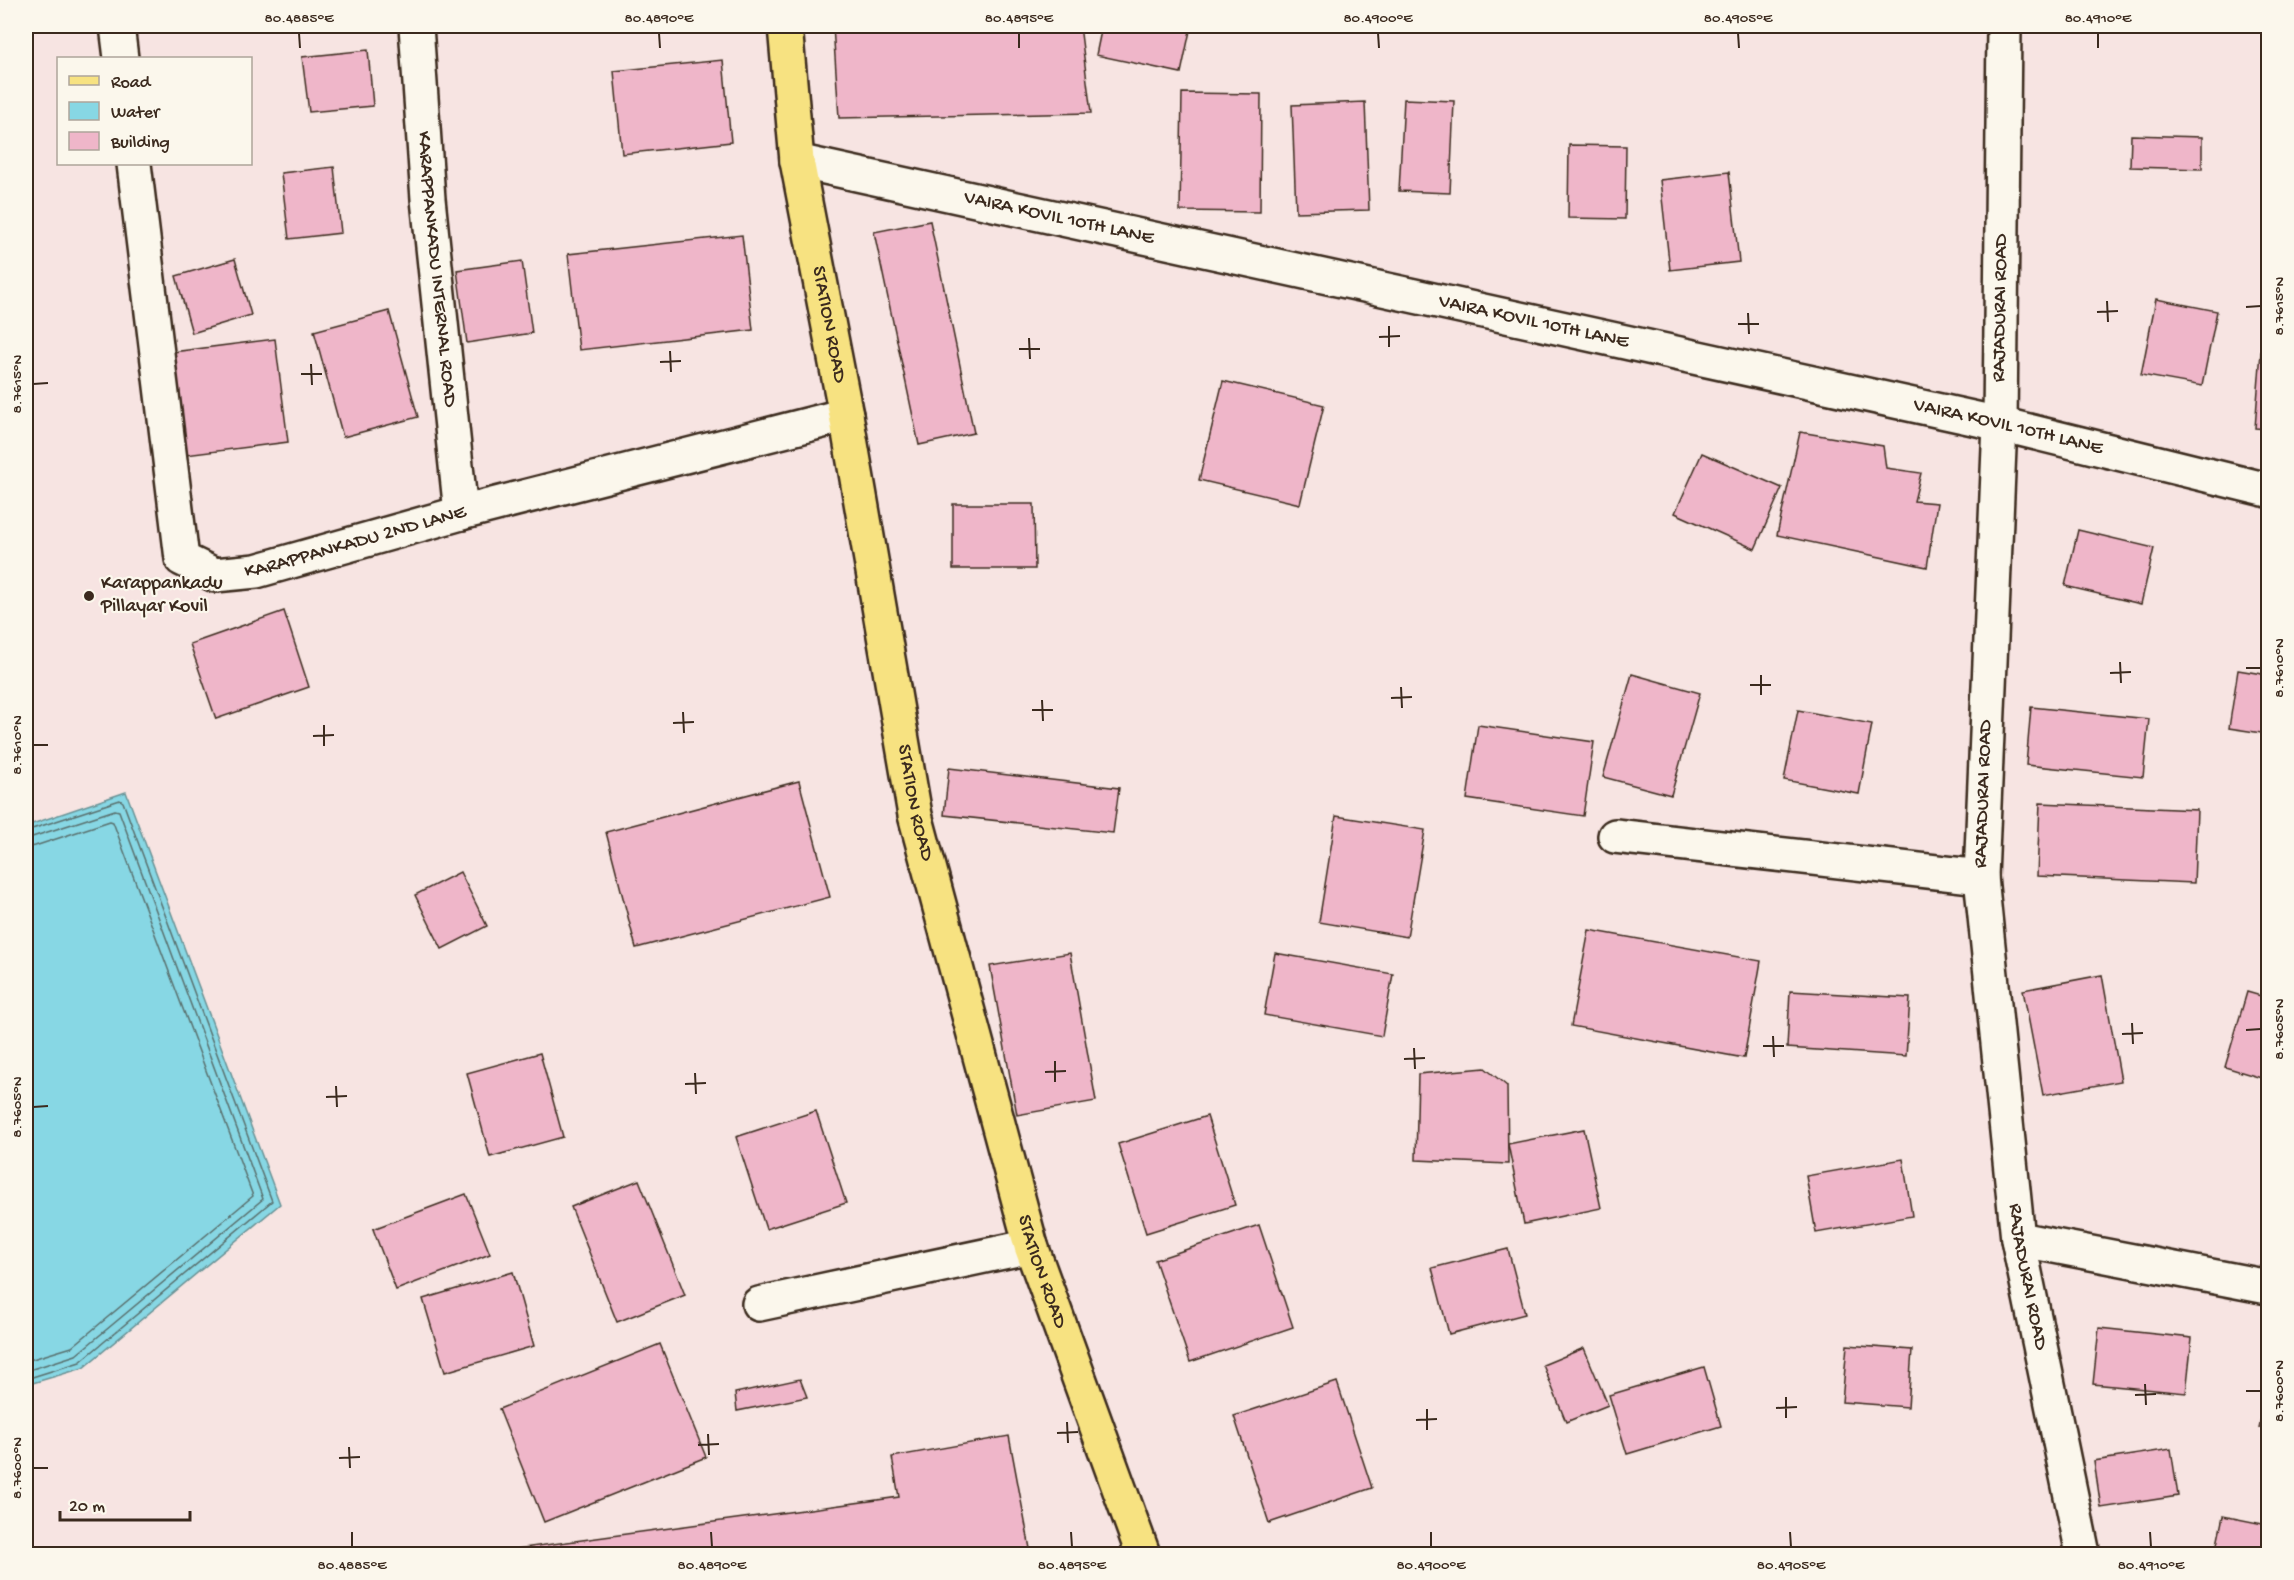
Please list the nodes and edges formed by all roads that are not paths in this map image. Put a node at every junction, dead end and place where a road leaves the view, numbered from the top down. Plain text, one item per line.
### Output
1 (117, 26) edge
2 (416, 26) edge
3 (785, 26) edge
4 (2004, 26) edge
5 (121, 57) edge
6 (797, 161) junction
7 (134, 165) edge
8 (846, 415) junction
9 (2000, 424) junction
10 (2268, 490) edge
11 (461, 513) junction
12 (1615, 836) dead end
13 (1981, 877) junction
14 (2018, 1239) junction
15 (1031, 1246) junction
16 (2268, 1287) edge
17 (759, 1304) dead end
18 (1143, 1554) edge
19 (2083, 1554) edge

1 - 5 street
2 - 11 street, KARAPPANKADU INTERNAL ROAD
3 - 6 main road, STATION ROAD
4 - 9 street, RAJADURAI ROAD
6 - 8 main road, STATION ROAD
6 - 9 street, VAIRA KOVIL 10TH LANE
7 - 11 street, KARAPPANKADU 2ND LANE
8 - 11 street, KARAPPANKADU 2ND LANE
8 - 15 main road, STATION ROAD
9 - 10 street, VAIRA KOVIL 10TH LANE
9 - 13 street, RAJADURAI ROAD
12 - 13 street
13 - 14 street, RAJADURAI ROAD
14 - 16 street
14 - 19 street, RAJADURAI ROAD
15 - 17 street
15 - 18 main road, STATION ROAD

